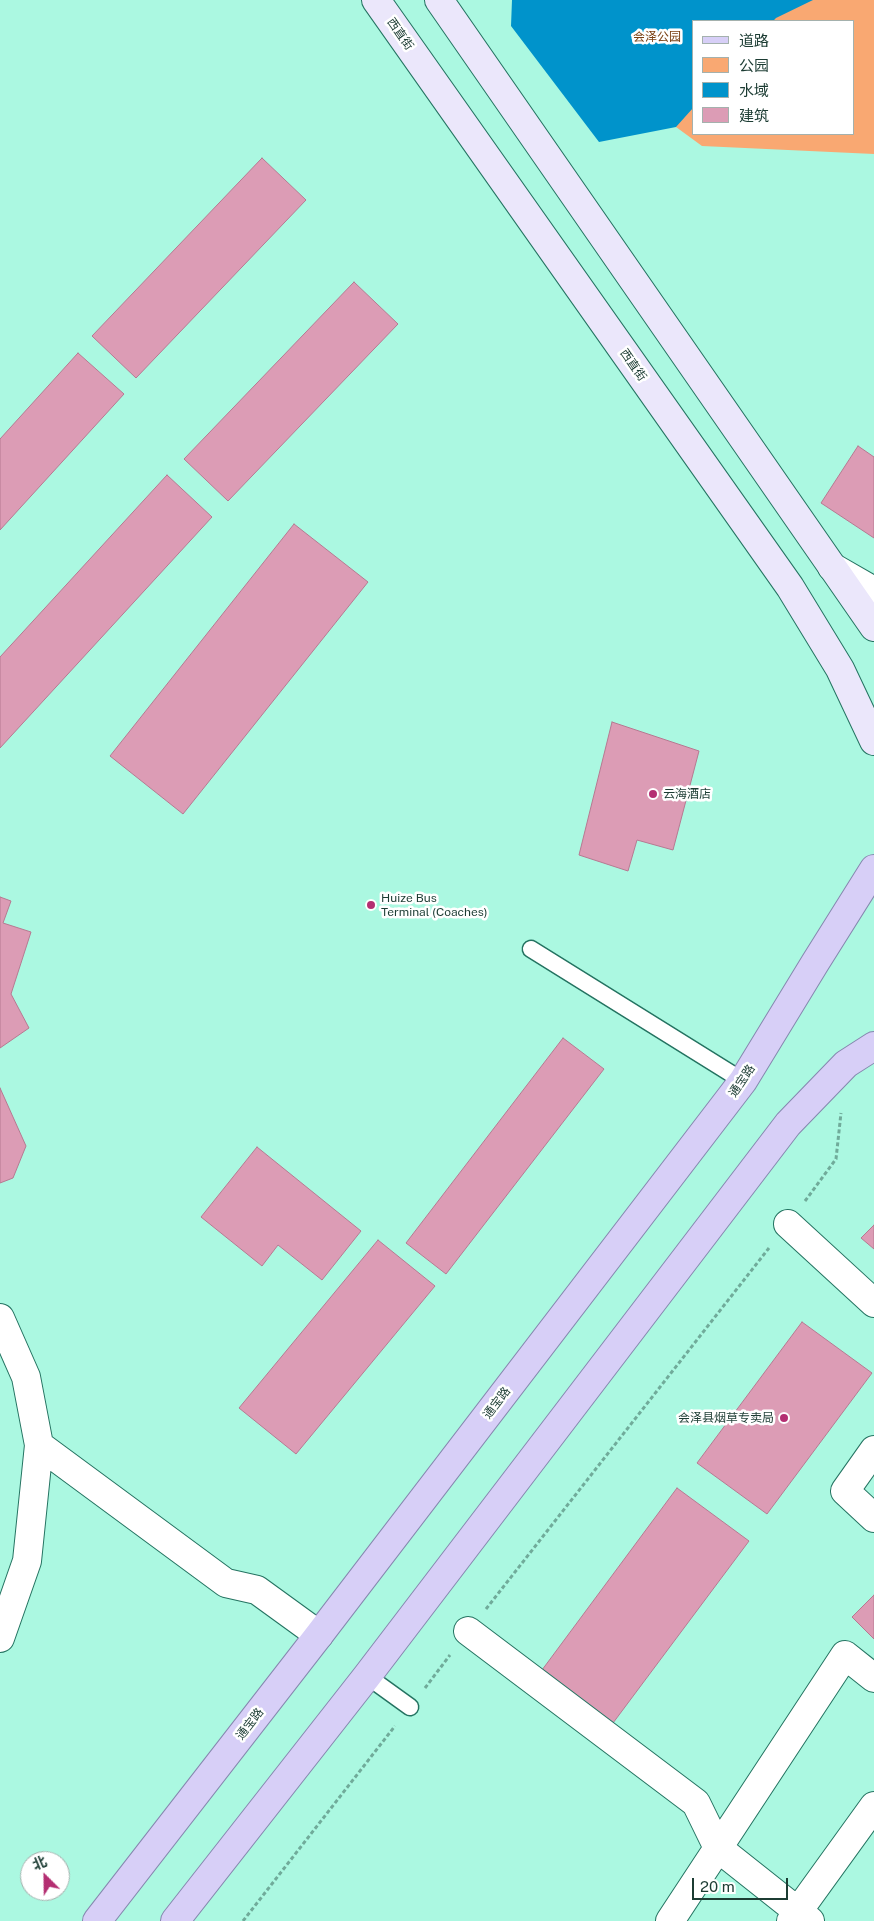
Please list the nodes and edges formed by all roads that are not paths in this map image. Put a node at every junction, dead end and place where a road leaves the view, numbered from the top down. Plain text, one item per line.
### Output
1 (376, 0) edge
2 (439, 0) edge
3 (832, 567) junction
4 (874, 591) edge
5 (874, 627) edge
6 (874, 741) edge
7 (874, 869) edge
8 (531, 949) dead end
9 (874, 1046) edge
10 (743, 1081) junction
11 (788, 1224) road end
12 (874, 1303) edge
13 (0, 1318) edge
14 (39, 1445) junction
15 (874, 1450) edge
16 (874, 1518) edge
17 (468, 1631) road end
18 (319, 1634) junction
19 (0, 1638) edge
20 (367, 1676) junction
21 (874, 1678) edge
22 (410, 1707) road end
23 (874, 1806) edge
24 (718, 1848) junction
25 (800, 1918) edge
26 (97, 1921) edge
27 (175, 1921) edge
28 (670, 1921) edge

1 - 6 street, 西直街
2 - 3 street
3 - 4 street
3 - 5 street
7 - 10 main road, 通宝路
8 - 10 lane
9 - 20 main road
10 - 18 main road, 通宝路
11 - 12 street
13 - 14 street
14 - 18 street
14 - 19 street
15 - 16 street
17 - 24 street
18 - 26 main road, 通宝路
20 - 22 lane
20 - 27 main road
21 - 24 street
23 - 25 street
24 - 25 street
24 - 28 street

